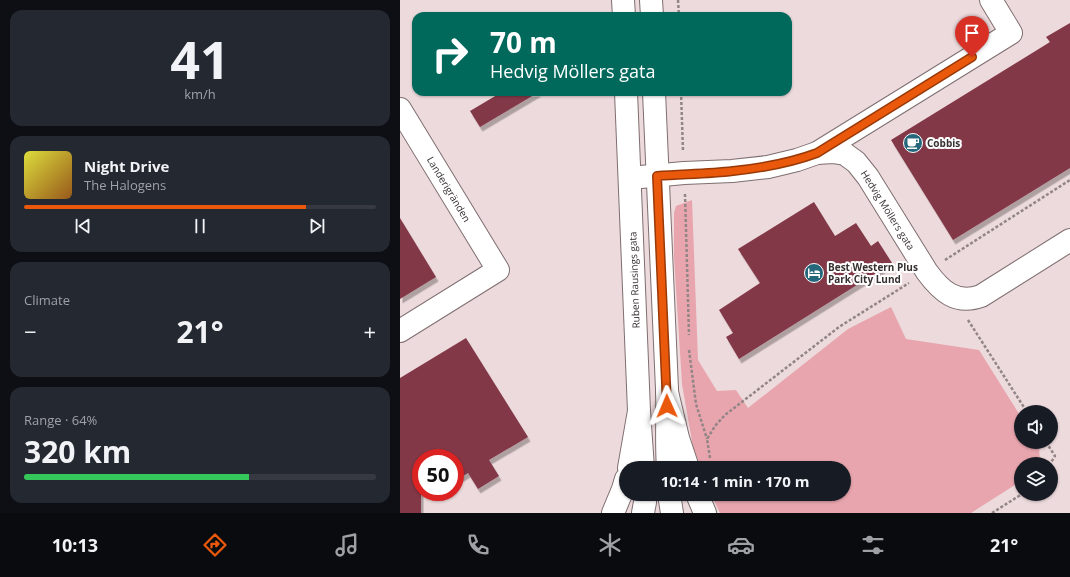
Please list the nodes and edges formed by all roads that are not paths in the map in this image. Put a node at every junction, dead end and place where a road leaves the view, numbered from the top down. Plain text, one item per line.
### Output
1 (624, 0) edge
2 (652, 0) edge
3 (991, 0) edge
4 (624, 12) edge
5 (652, 12) edge
6 (626, 96) edge
7 (654, 96) edge
8 (403, 120) edge
9 (817, 153) junction
10 (657, 176) junction
11 (630, 178) junction
12 (1070, 240) edge
13 (400, 332) edge
14 (667, 392) junction
15 (639, 411) junction
16 (630, 461) edge
17 (643, 461) edge
18 (667, 461) edge
19 (686, 461) edge
20 (619, 499) edge
21 (645, 501) edge
22 (671, 501) edge
23 (700, 501) edge
24 (613, 513) edge
25 (644, 513) edge
26 (672, 513) edge
27 (705, 513) edge

1 - 4 main road
2 - 5 main road
3 - 9 main road, Hedvig Möllers gata
6 - 11 main road, Ruben Rausings gata
7 - 10 main road
8 - 13 main road, Landerigränden
9 - 10 main road, Hedvig Möllers gata
9 - 12 main road, Hedvig Möllers gata
10 - 11 main road, Hedvig Möllers gata
10 - 14 main road
11 - 15 main road, Ruben Rausings gata
14 - 18 main road
14 - 19 main road
15 - 16 main road
15 - 17 main road, Ruben Rausings gata
20 - 24 main road
21 - 25 main road
22 - 26 main road
23 - 27 main road

